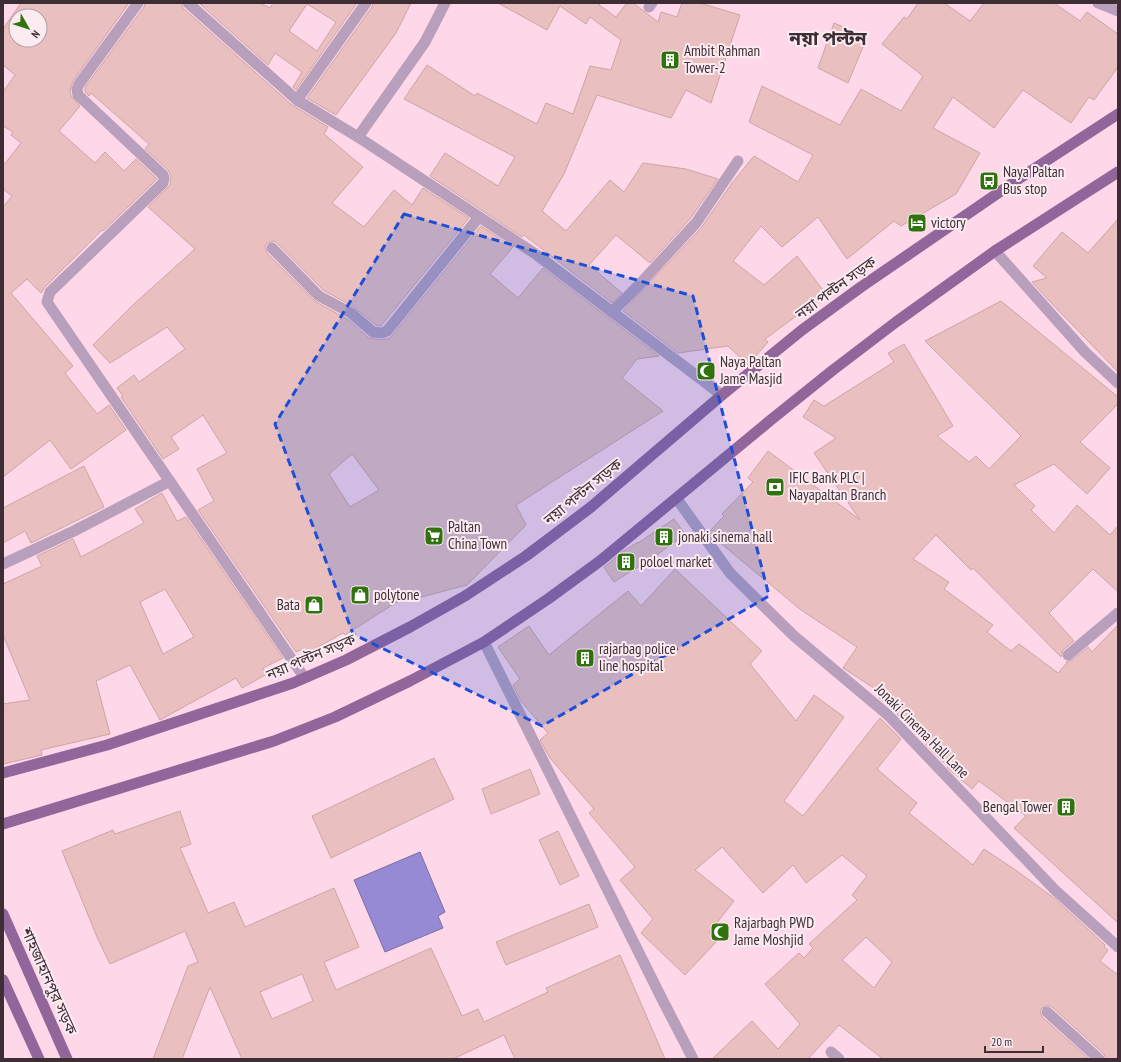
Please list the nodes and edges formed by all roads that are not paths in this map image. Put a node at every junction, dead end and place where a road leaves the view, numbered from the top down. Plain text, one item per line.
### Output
1 (138, 3) edge
2 (188, 3) edge
3 (366, 3) edge
4 (445, 3) edge
5 (1098, 3) edge
6 (1118, 11) edge
7 (297, 100) junction
8 (1118, 114) edge
9 (358, 137) junction
10 (738, 161) dead end
11 (1118, 172) edge
12 (479, 217) junction
13 (272, 248) dead end
14 (995, 251) junction
15 (612, 312) junction
16 (1118, 383) edge
17 (722, 395) junction
18 (170, 481) junction
19 (677, 499) junction
20 (3, 564) edge
21 (1118, 613) edge
22 (484, 642) junction
23 (1068, 655) dead end
24 (304, 678) junction
25 (3, 773) edge
26 (4, 821) edge
27 (3, 914) edge
28 (1118, 947) edge
29 (3, 980) edge
30 (1047, 1012) dead end
31 (39, 1059) edge
32 (67, 1059) edge
33 (693, 1059) edge
34 (1099, 1059) edge

1 - 18 street
2 - 7 street
3 - 7 street
4 - 9 street
5 - 6 street
7 - 9 street
8 - 17 main road, নয়া পল্টন সড়ক
9 - 12 street
10 - 15 street
11 - 14 main road
12 - 13 street
12 - 15 street
14 - 16 street
14 - 19 main road
15 - 17 street
17 - 24 main road, নয়া পল্টন সড়ক
18 - 20 street
18 - 24 street
19 - 22 main road
19 - 28 street, Jonaki Cinema Hall Lane
21 - 23 street
22 - 26 main road
22 - 33 street
24 - 25 main road, নয়া পল্টন সড়ক
27 - 32 main road, শাহজাহানপুর সড়ক
29 - 31 main road
30 - 34 street

